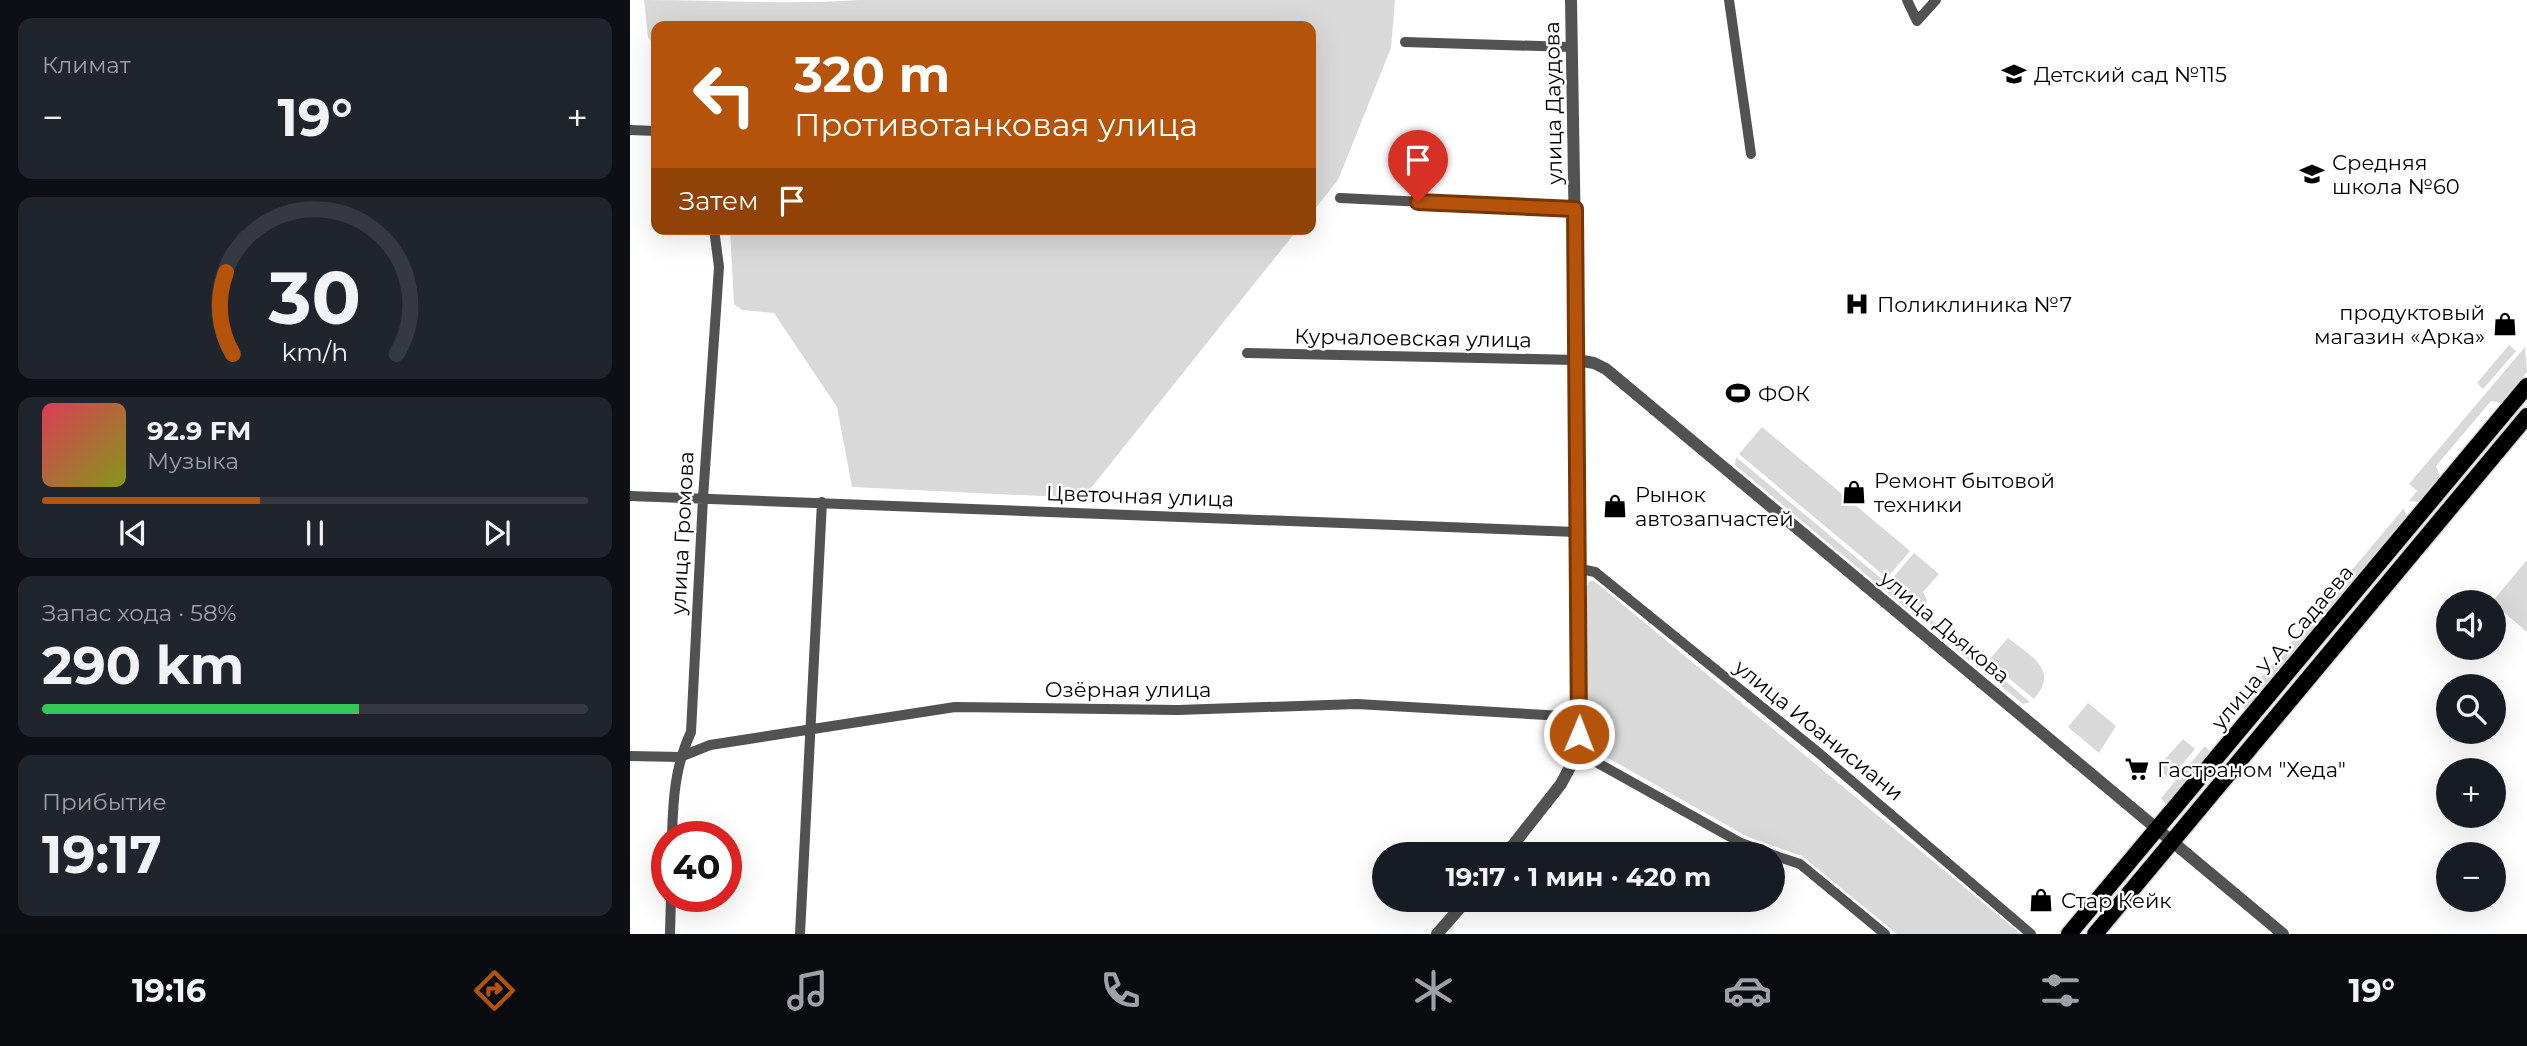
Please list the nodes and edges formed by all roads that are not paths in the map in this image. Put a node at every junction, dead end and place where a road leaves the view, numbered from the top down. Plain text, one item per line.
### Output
1 (1571, 0) edge
2 (1729, 0) edge
3 (1907, 0) edge
4 (1936, 0) edge
5 (1405, 42) dead end
6 (1572, 47) junction
7 (630, 130) edge
8 (651, 131) edge
9 (1751, 154) dead end
10 (1340, 198) dead end
11 (1575, 209) junction
12 (716, 235) edge
13 (1247, 354) dead end
14 (1577, 360) junction
15 (2527, 386) edge
16 (2527, 416) edge
17 (630, 496) edge
18 (703, 498) junction
19 (822, 502) junction
20 (1576, 532) junction
21 (1576, 568) junction
22 (1581, 717) junction
23 (809, 729) junction
24 (1578, 751) junction
25 (630, 756) edge
26 (680, 757) junction
27 (672, 821) edge
28 (2158, 829) junction
29 (2173, 841) junction
30 (1515, 842) edge
31 (1739, 842) edge
32 (1785, 859) edge
33 (671, 912) edge
34 (1456, 912) edge
35 (670, 934) edge
36 (800, 934) edge
37 (1437, 934) edge
38 (1885, 934) edge
39 (2031, 934) edge
40 (2069, 934) edge
41 (2095, 934) edge
42 (2283, 934) edge

1 - 6 street, улица Даудова
2 - 9 street
3 - 4 street
5 - 6 street
6 - 11 street, улица Даудова
7 - 8 street
10 - 11 street
11 - 14 street, улица Даудова
12 - 18 street, улица Громова
13 - 14 street, Курчалоевская улица
14 - 20 street, улица Даудова
14 - 28 street, улица Дьякова
15 - 28 main road, улица У.А. Садаева
16 - 29 main road, улица У.А. Садаева
17 - 18 street, Цветочная улица
18 - 19 street, Цветочная улица
18 - 26 street, улица Громова
19 - 20 street, Цветочная улица
19 - 23 street
20 - 21 street, улица Даудова
21 - 22 street, улица Даудова
21 - 39 street, улица Иоанисиани
22 - 23 street, Озёрная улица
22 - 24 street, улица Даудова
23 - 26 street, Озёрная улица
23 - 36 street
24 - 30 street, улица Даудова
24 - 31 street
25 - 26 street
26 - 27 street, улица Громова
28 - 29 street, улица Дьякова
28 - 40 main road, улица У.А. Садаева
29 - 41 main road, улица У.А. Садаева
29 - 42 street, улица Дьякова
32 - 38 street
33 - 35 street
34 - 37 street

